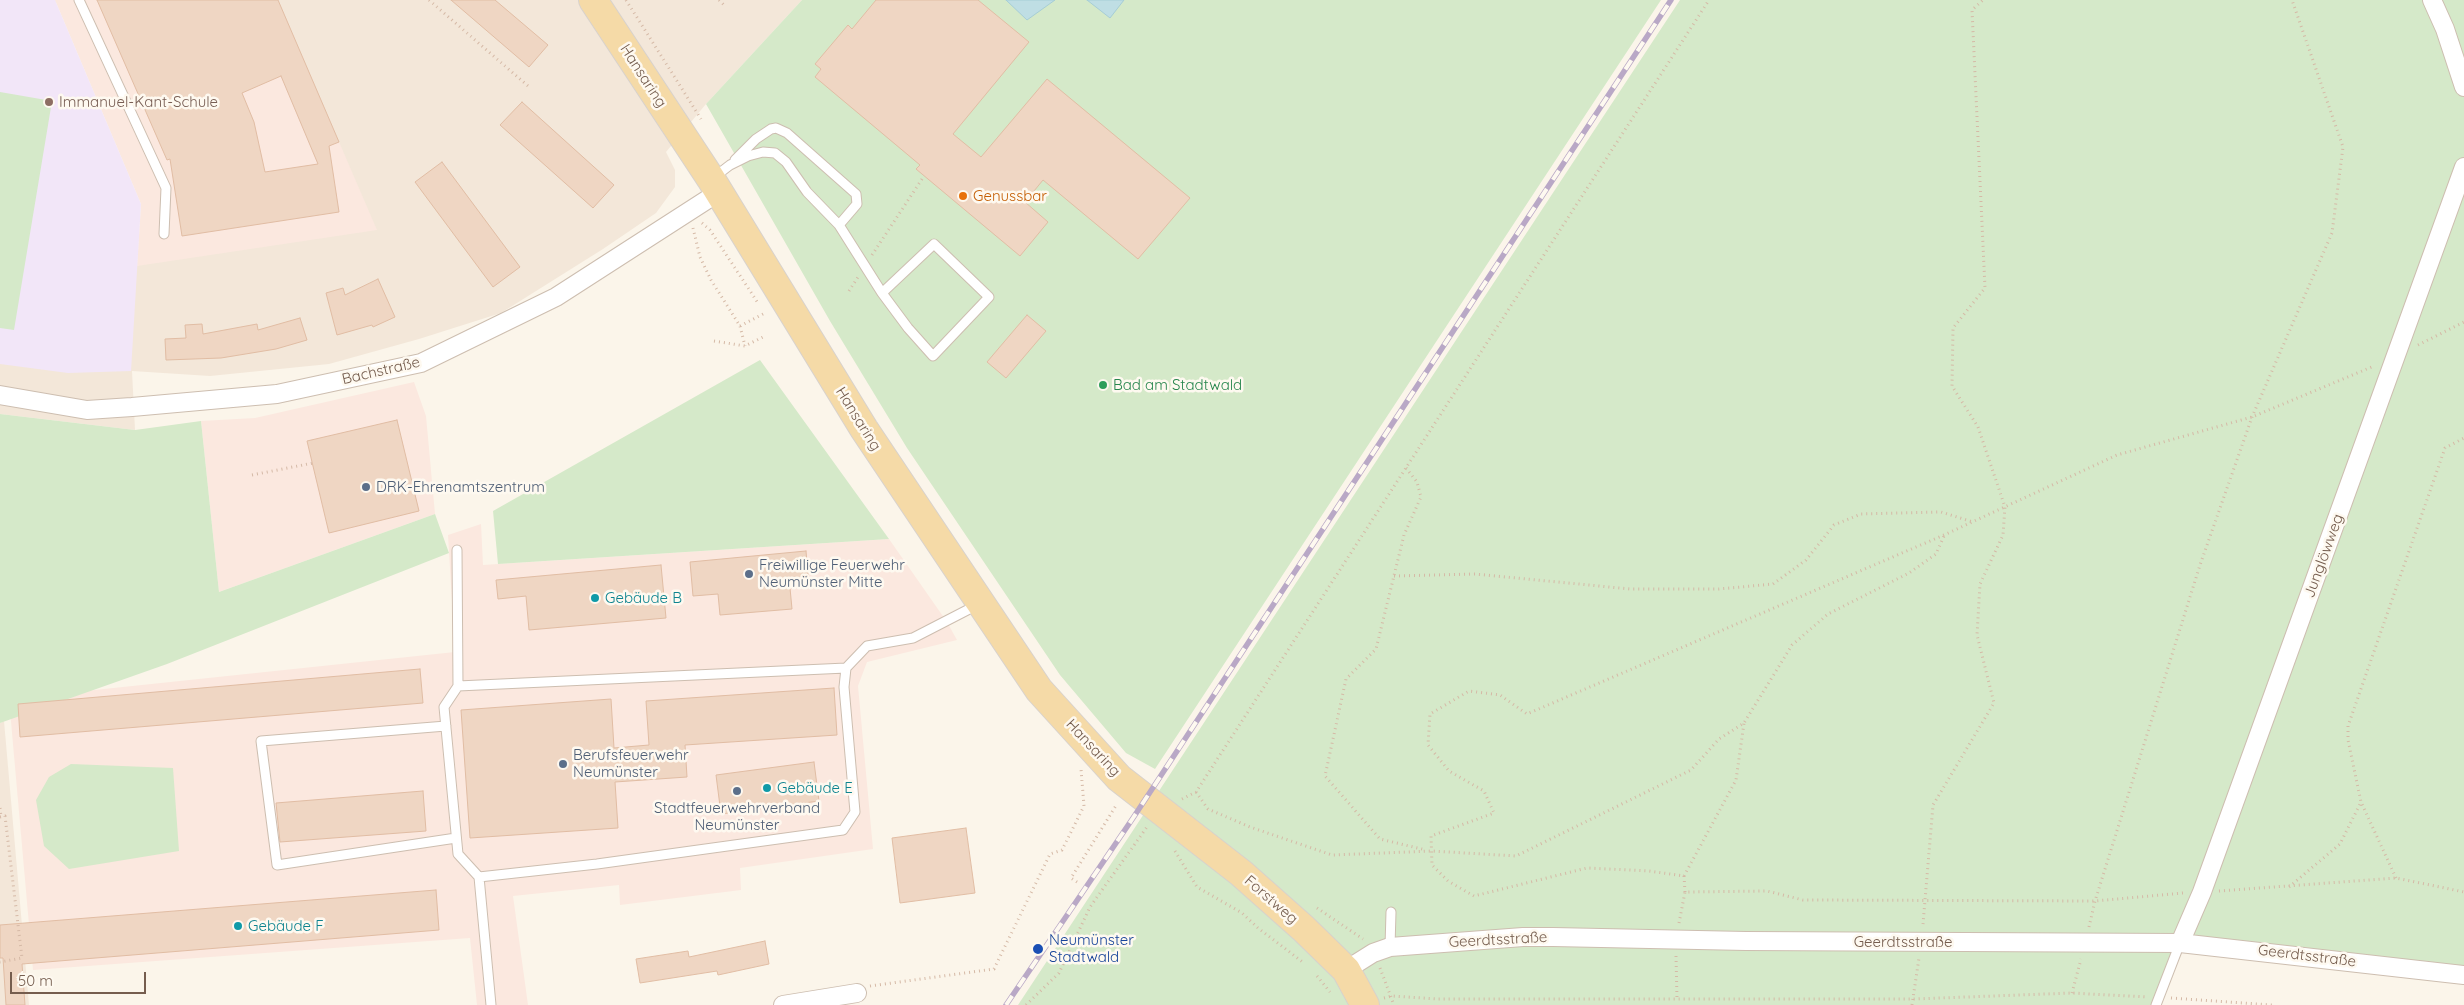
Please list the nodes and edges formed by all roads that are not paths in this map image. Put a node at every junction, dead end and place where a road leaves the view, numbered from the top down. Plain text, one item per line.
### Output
1 (80, 0) edge
2 (593, 0) edge
3 (2432, 0) edge
4 (2464, 87) edge
5 (2464, 167) edge
6 (720, 179) junction
7 (839, 225) junction
8 (164, 234) dead end
9 (882, 294) junction
10 (0, 395) edge
11 (457, 550) dead end
12 (980, 603) junction
13 (846, 668) junction
14 (458, 686) junction
15 (446, 726) junction
16 (1172, 808) joint
17 (456, 838) junction
18 (479, 877) junction
19 (1391, 912) dead end
20 (2180, 943) junction
21 (1390, 947) junction
22 (1346, 970) junction
23 (2464, 975) edge
24 (857, 993) road end
25 (2158, 1001) edge
26 (491, 1005) edge
27 (783, 1005) edge
28 (1365, 1005) edge

1 - 8 lane
2 - 6 main road, Hansaring
3 - 4 street
5 - 20 street, Junglöwweg
6 - 7 lane
6 - 7 lane
6 - 10 street, Bachstraße
6 - 12 main road, Hansaring
7 - 9 lane
9 - 9 lane
11 - 14 lane
12 - 13 lane
12 - 16 main road, Hansaring
13 - 14 lane
13 - 18 lane
14 - 15 lane
15 - 17 lane
15 - 17 lane
16 - 22 main road, Forstweg
17 - 18 lane
18 - 26 lane
19 - 21 lane
20 - 21 street, Geerdtsstraße
20 - 23 street, Geerdtsstraße
20 - 25 lane
21 - 22 street, Geerdtsstraße
22 - 28 main road, Forstweg
24 - 27 street

